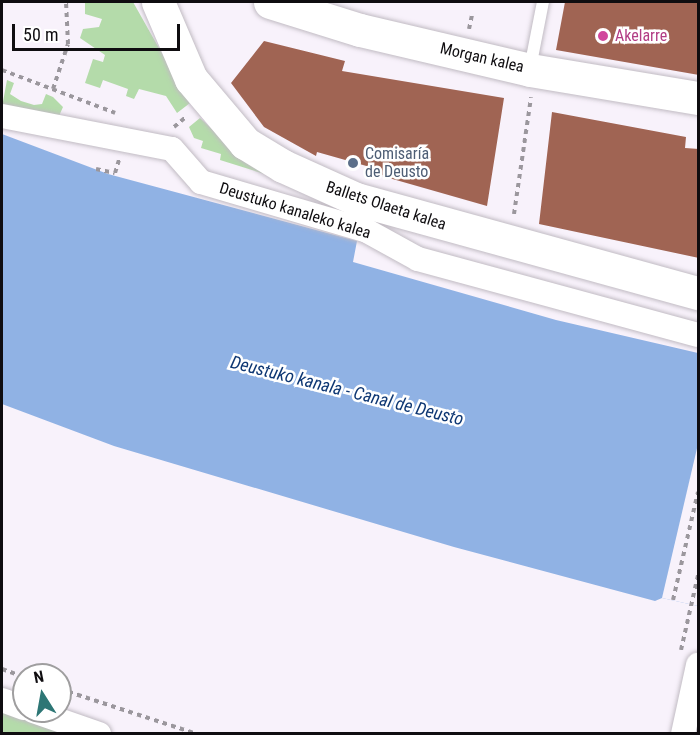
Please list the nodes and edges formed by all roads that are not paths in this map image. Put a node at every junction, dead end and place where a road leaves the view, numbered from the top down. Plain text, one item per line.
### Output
1 (270, 2) edge
2 (543, 2) edge
3 (155, 6) edge
4 (531, 80) junction
5 (699, 98) edge
6 (2, 116) edge
7 (699, 293) edge
8 (699, 335) edge
9 (689, 660) edge
10 (67, 723) edge
11 (99, 734) edge
12 (683, 734) edge

1 - 4 main road, Morgan kalea
2 - 4 lane
3 - 7 main road, Ballets Olaeta kalea
4 - 5 main road, Morgan kalea
6 - 8 street, Deustuko kanaleko kalea
9 - 12 street
10 - 11 street

